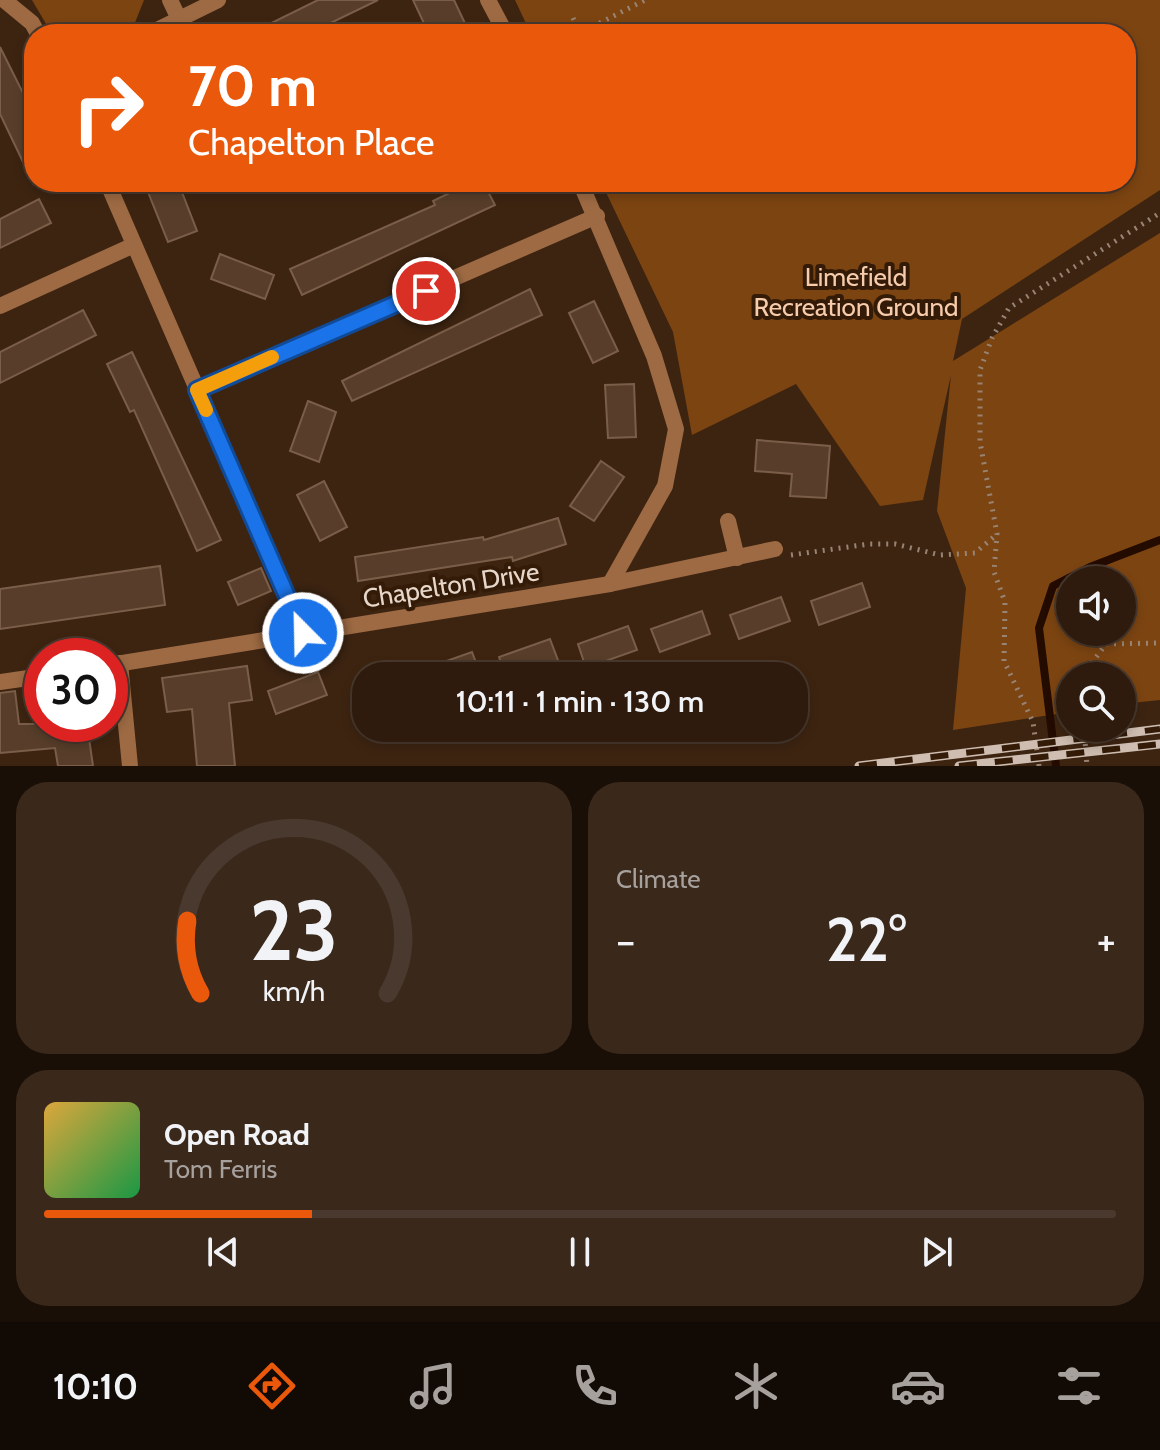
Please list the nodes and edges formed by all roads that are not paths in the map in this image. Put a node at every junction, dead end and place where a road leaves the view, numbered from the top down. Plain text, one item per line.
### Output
1 (4, 0) edge
2 (170, 0) edge
3 (218, 0) edge
4 (488, 0) edge
5 (179, 19) junction
6 (33, 24) edge
7 (169, 24) edge
8 (501, 24) edge
9 (112, 192) edge
10 (585, 192) edge
11 (597, 216) junction
12 (134, 245) junction
13 (0, 306) edge
14 (197, 390) junction
15 (728, 521) dead end
16 (775, 549) road end
17 (737, 558) junction
18 (610, 584) junction
19 (303, 633) junction
20 (128, 662) edge
21 (24, 679) edge
22 (0, 682) edge
23 (126, 742) edge
24 (130, 766) edge

1 - 6 street
2 - 5 street
3 - 5 street
4 - 8 street
5 - 7 street
9 - 12 street
10 - 11 street
11 - 14 street
11 - 18 street
12 - 13 street
12 - 14 street
14 - 19 street
15 - 17 street
16 - 17 street, Chapelton Drive
17 - 18 street, Chapelton Drive
18 - 19 street, Chapelton Drive
19 - 20 street, Chapelton Drive
21 - 22 street
23 - 24 street

